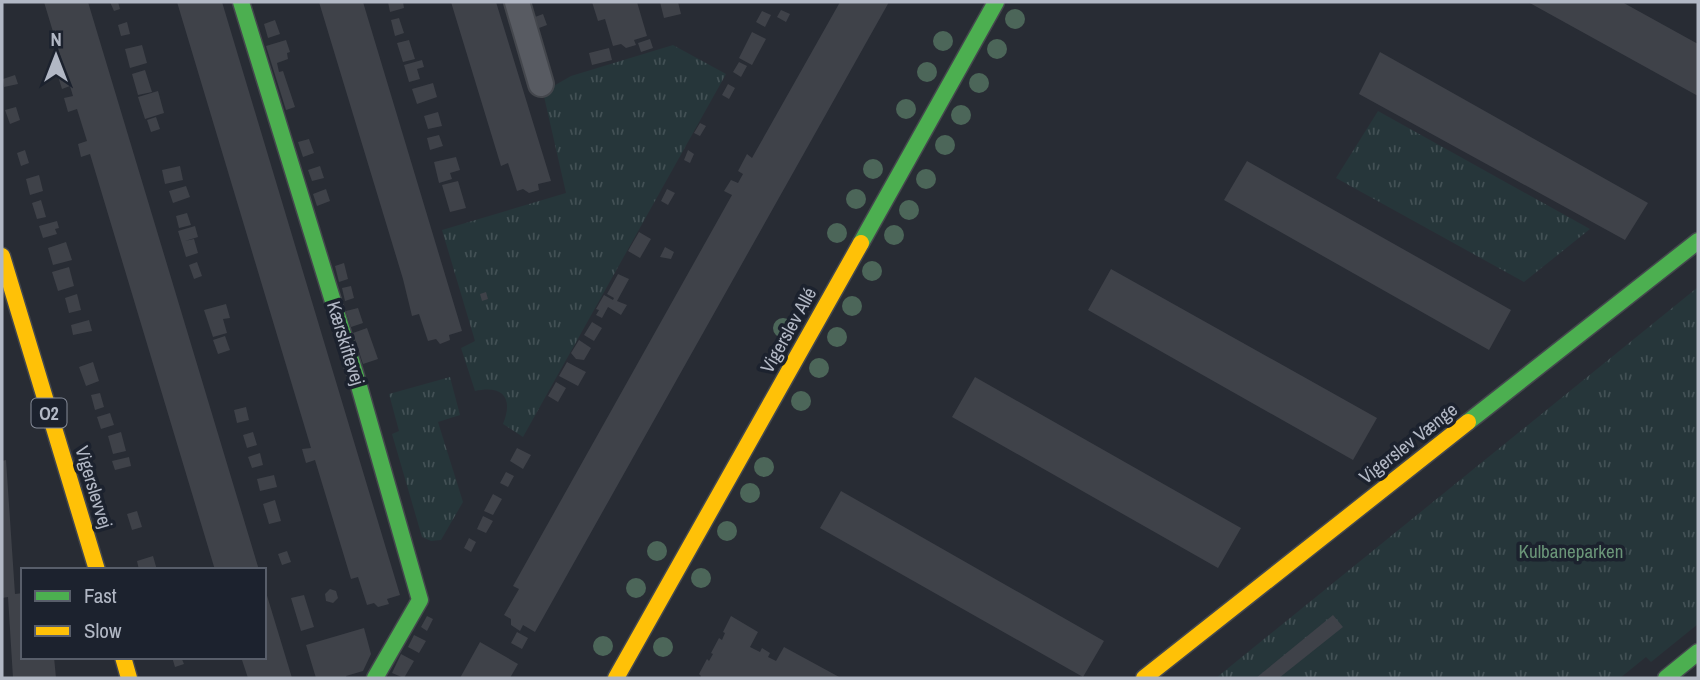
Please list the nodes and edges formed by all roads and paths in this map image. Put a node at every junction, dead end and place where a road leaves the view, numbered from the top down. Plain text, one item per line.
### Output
1 (241, 2) edge
2 (517, 2) edge
3 (996, 2) edge
4 (541, 84) dead end
5 (1698, 242) edge
6 (3, 265) edge
7 (96, 568) edge
8 (1698, 652) edge
9 (124, 659) edge
10 (130, 678) edge
11 (375, 678) edge
12 (616, 678) edge
13 (1144, 678) edge
14 (1666, 678) edge

1 - 11 street, Kærskiftevej
2 - 4 street
3 - 12 street, Vigerslev Allé
5 - 13 street, Vigerslev Vænge
6 - 7 street, Vigerslevvej / O2
8 - 14 street
9 - 10 street

